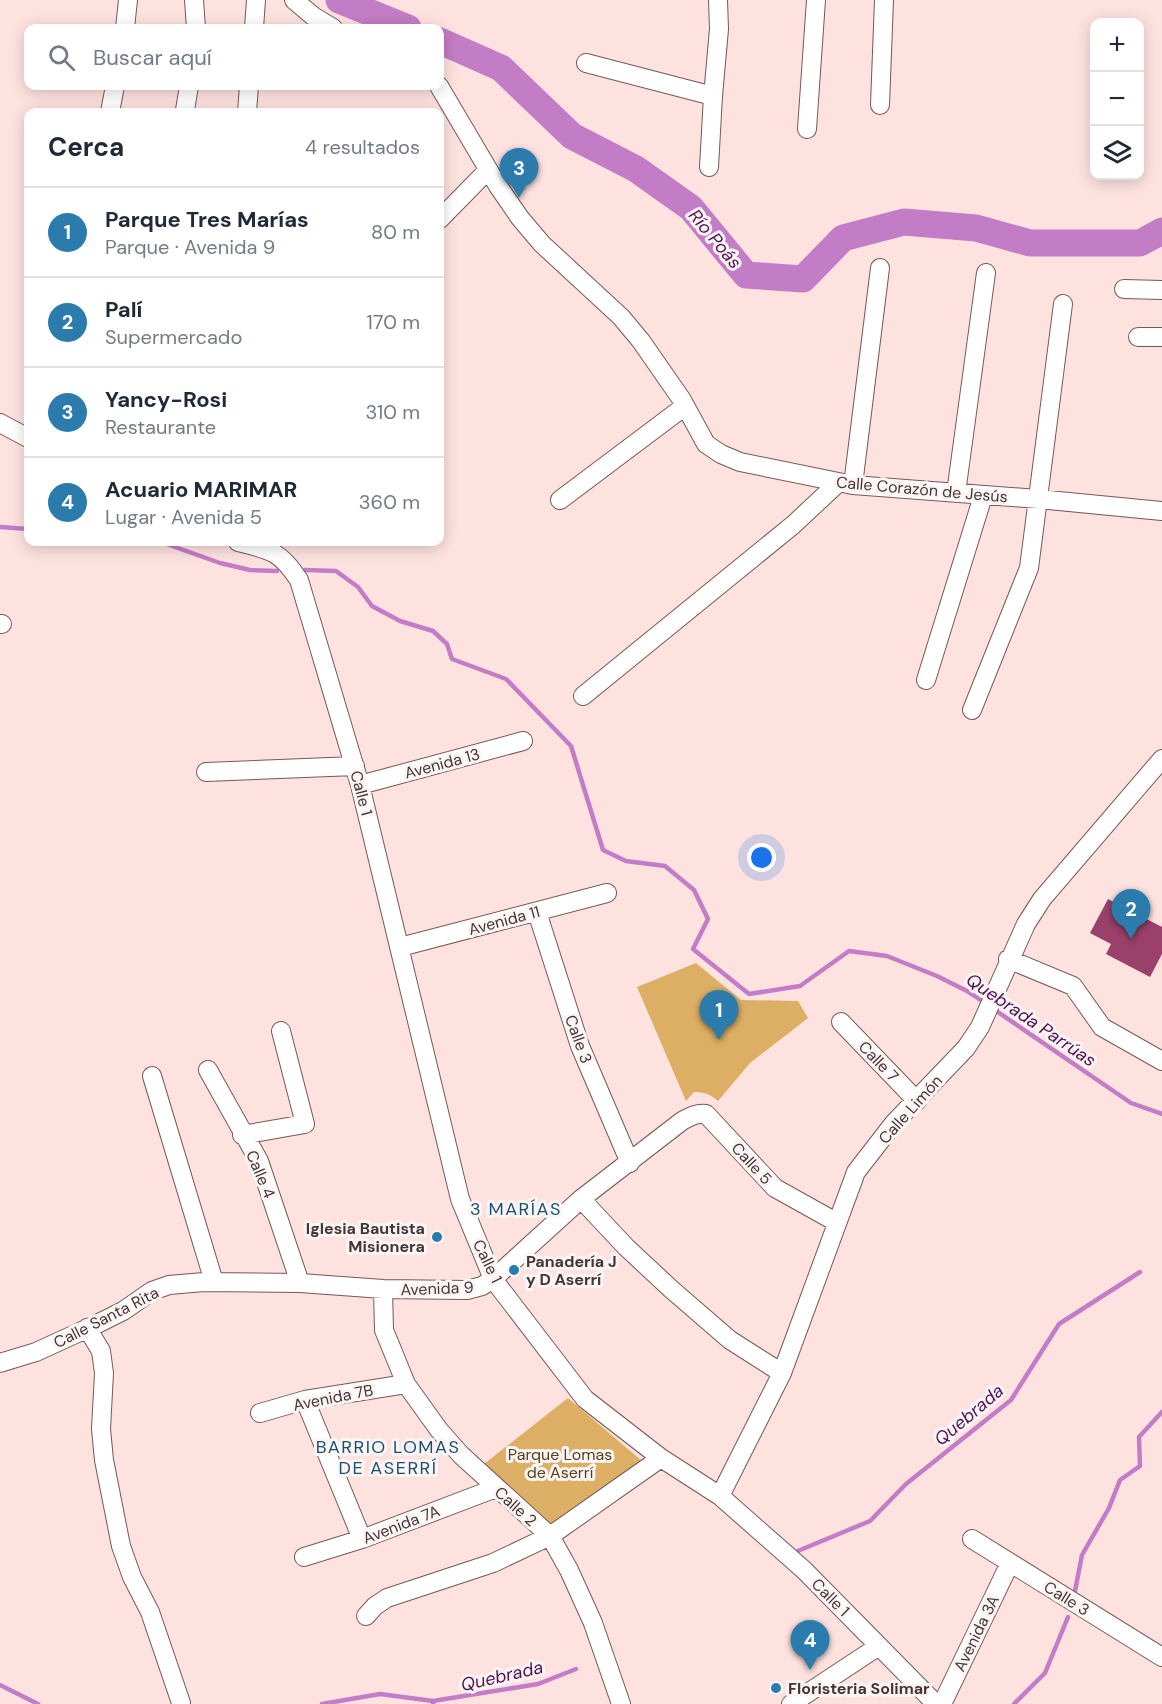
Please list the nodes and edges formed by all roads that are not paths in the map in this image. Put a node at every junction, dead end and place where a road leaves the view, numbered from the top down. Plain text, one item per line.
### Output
1 (128, 0) edge
2 (194, 0) edge
3 (256, 0) edge
4 (294, 0) edge
5 (718, 0) edge
6 (816, 0) edge
7 (884, 0) edge
8 (125, 24) edge
9 (196, 24) edge
10 (254, 24) edge
11 (326, 24) edge
12 (586, 63) dead end
13 (114, 90) edge
14 (188, 90) edge
15 (249, 90) edge
16 (441, 90) edge
17 (713, 96) junction
18 (880, 105) dead end
19 (111, 108) edge
20 (186, 108) edge
21 (247, 108) edge
22 (807, 129) dead end
23 (709, 167) dead end
24 (488, 170) junction
25 (444, 215) edge
26 (880, 268) dead end
27 (986, 273) dead end
28 (1124, 289) dead end
29 (1162, 290) edge
30 (1063, 304) dead end
31 (1138, 337) dead end
32 (1162, 337) edge
33 (685, 406) junction
34 (0, 423) edge
35 (24, 436) edge
36 (846, 484) junction
37 (956, 493) junction
38 (983, 496) junction
39 (1038, 498) junction
40 (560, 500) dead end
41 (1162, 511) edge
42 (255, 546) edge
43 (926, 680) dead end
44 (583, 696) dead end
45 (972, 710) dead end
46 (524, 741) dead end
47 (1162, 759) edge
48 (355, 766) junction
49 (206, 772) dead end
50 (360, 785) junction
51 (607, 893) dead end
52 (537, 912) junction
53 (400, 947) junction
54 (1008, 959) junction
55 (841, 1022) dead end
56 (281, 1031) dead end
57 (1162, 1062) edge
58 (208, 1070) dead end
59 (152, 1076) dead end
60 (917, 1101) junction
61 (706, 1114) joint
62 (242, 1134) junction
63 (630, 1163) junction
64 (581, 1199) junction
65 (836, 1222) junction
66 (493, 1279) junction
67 (214, 1282) junction
68 (300, 1283) junction
69 (383, 1289) junction
70 (87, 1328) junction
71 (0, 1363) edge
72 (782, 1373) junction
73 (406, 1383) junction
74 (305, 1400) junction
75 (260, 1413) dead end
76 (661, 1458) junction
77 (496, 1488) junction
78 (720, 1496) junction
79 (550, 1536) junction
80 (362, 1539) junction
81 (972, 1539) dead end
82 (304, 1557) dead end
83 (1010, 1563) junction
84 (366, 1616) dead end
85 (879, 1646) junction
86 (1162, 1658) edge
87 (817, 1697) edge
88 (181, 1703) edge
89 (621, 1704) edge
90 (791, 1704) edge
91 (936, 1704) edge
92 (942, 1704) edge

1 - 8 street
2 - 9 street
3 - 10 street
4 - 11 street
5 - 17 street
6 - 22 street
7 - 18 street
12 - 17 street
13 - 19 street
14 - 20 street
15 - 21 street
16 - 24 street, Calle Corazón de Jesús
17 - 23 street
24 - 25 street
24 - 33 street, Calle Corazón de Jesús
26 - 36 street
27 - 37 street
28 - 29 street
30 - 39 street
31 - 32 street
33 - 36 street, Calle Corazón de Jesús
33 - 40 street
34 - 35 street
36 - 37 street, Calle Corazón de Jesús
36 - 44 street
37 - 38 street, Calle Corazón de Jesús
38 - 39 street, Calle Corazón de Jesús
38 - 43 street
39 - 41 street, Calle Corazón de Jesús
39 - 45 street
42 - 48 street, Calle 1
46 - 50 street, Avenida 13
47 - 54 street, Calle Limón
48 - 49 street
48 - 50 street, Calle 1
50 - 53 street, Calle 1
51 - 52 street, Avenida 11
52 - 53 street, Avenida 11
52 - 63 street, Calle 3
53 - 66 street, Calle 1
54 - 57 street
54 - 60 street, Calle Limón
55 - 60 street, Calle 7
56 - 62 street
58 - 62 street, Calle 4
59 - 67 street
60 - 65 street, Calle Limón
61 - 63 street, Avenida 9
61 - 65 street, Calle 5
62 - 68 street, Calle 4
63 - 64 street, Avenida 9
64 - 66 street, Avenida 9
64 - 72 street
65 - 72 street, Calle Limón
66 - 69 street, Avenida 9
66 - 76 street, Calle 1
67 - 68 street, Avenida 9
67 - 70 street, Calle Santa Rita
68 - 69 street, Avenida 9
69 - 73 street, Calle 2
70 - 71 street, Calle Santa Rita
70 - 88 street
72 - 78 street, Calle Limón
73 - 74 street, Avenida 7B
73 - 77 street, Calle 2
74 - 75 street, Avenida 7B
74 - 80 street
76 - 78 street, Calle 1
76 - 79 street
77 - 79 street, Calle 2
77 - 80 street, Avenida 7A
78 - 85 street, Calle 1
79 - 84 street
79 - 89 street, Calle 2
80 - 82 street, Avenida 7A
81 - 83 street, Calle 3
83 - 86 street, Calle 3
83 - 92 street, Avenida 3A
85 - 87 street
85 - 91 street, Calle 1
87 - 90 street

